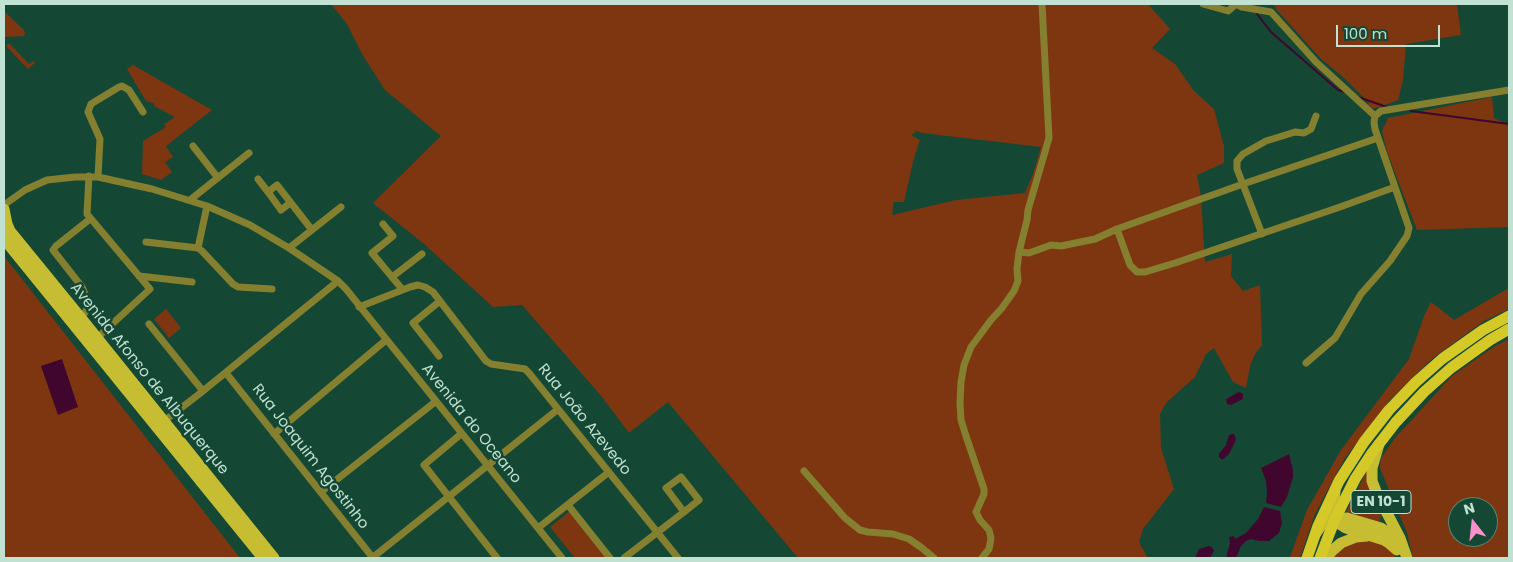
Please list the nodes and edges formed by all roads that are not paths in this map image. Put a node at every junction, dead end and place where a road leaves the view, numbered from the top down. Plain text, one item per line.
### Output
1 (1042, 4) edge
2 (1202, 4) edge
3 (1236, 4) edge
4 (1509, 90) edge
5 (142, 112) dead end
6 (1316, 116) dead end
7 (1375, 116) junction
8 (1378, 138) junction
9 (193, 146) dead end
10 (250, 153) dead end
11 (89, 176) junction
12 (98, 177) junction
13 (218, 178) junction
14 (258, 179) dead end
15 (1243, 184) junction
16 (1395, 187) junction
17 (268, 192) junction
18 (190, 200) junction
19 (290, 203) junction
20 (207, 206) junction
21 (341, 207) dead end
22 (4, 213) edge
23 (90, 219) junction
24 (383, 224) dead end
25 (1117, 229) junction
26 (312, 230) junction
27 (1262, 234) junction
28 (4, 239) edge
29 (146, 242) dead end
30 (198, 248) junction
31 (289, 248) junction
32 (1019, 252) junction
33 (422, 254) dead end
34 (139, 276) junction
35 (392, 277) junction
36 (338, 281) junction
37 (192, 282) dead end
38 (272, 288) dead end
39 (402, 289) junction
40 (440, 300) junction
41 (359, 306) junction
42 (1509, 316) edge
43 (81, 318) junction
44 (149, 324) dead end
45 (1509, 329) edge
46 (97, 338) junction
47 (386, 340) junction
48 (439, 356) dead end
49 (1306, 363) dead end
50 (226, 373) junction
51 (203, 391) junction
52 (435, 402) junction
53 (557, 410) junction
54 (164, 421) junction
55 (274, 434) junction
56 (461, 434) junction
57 (1379, 443) junction
58 (487, 466) junction
59 (609, 472) junction
60 (804, 472) dead end
61 (1335, 490) junction
62 (321, 492) junction
63 (449, 497) junction
64 (568, 505) junction
65 (1383, 505) junction
66 (684, 512) junction
67 (1339, 523) junction
68 (538, 528) junction
69 (658, 532) junction
70 (1379, 533) junction
71 (1313, 542) junction
72 (263, 558) edge
73 (274, 558) edge
74 (372, 558) edge
75 (497, 558) edge
76 (562, 558) edge
77 (610, 558) edge
78 (624, 558) edge
79 (678, 558) edge
80 (934, 558) edge
81 (982, 558) edge
82 (1308, 558) edge
83 (1320, 558) edge
84 (1326, 558) edge
85 (1402, 558) edge
86 (1406, 558) edge

1 - 32 street
2 - 3 street
3 - 7 street
4 - 7 street
5 - 12 street
6 - 15 street
7 - 8 street
8 - 15 street
8 - 16 street
9 - 13 street
10 - 13 street
11 - 12 street, Avenida do Oceano
11 - 22 street, Avenida do Oceano
11 - 23 street
12 - 18 street, Avenida do Oceano
13 - 18 street
14 - 17 street
15 - 25 street
15 - 27 street
16 - 27 street
16 - 49 street
17 - 19 street
17 - 19 street
18 - 20 street, Avenida do Oceano
19 - 26 street
20 - 30 street
20 - 31 street, Avenida do Oceano
21 - 26 street
22 - 43 main road, Avenida Afonso de Albuquerque
23 - 34 street
23 - 43 street
24 - 35 street
25 - 27 street
25 - 32 street
26 - 31 street
28 - 72 main road, Avenida Afonso de Albuquerque
29 - 30 street
30 - 38 street
31 - 36 street, Avenida do Oceano
32 - 81 street
33 - 35 street
34 - 37 street
34 - 46 street
35 - 39 street
36 - 41 street, Avenida do Oceano
36 - 50 street
39 - 40 street, Rua João Azevedo
39 - 41 street, Rua João Azevedo
40 - 48 street
40 - 53 street, Rua João Azevedo
41 - 47 street, Avenida do Oceano
42 - 61 highway
43 - 46 main road, Avenida Afonso de Albuquerque
44 - 51 street
45 - 57 highway
46 - 54 main road, Avenida Afonso de Albuquerque
47 - 52 street, Avenida do Oceano
47 - 55 street
50 - 51 street
50 - 55 street, Rua Joaquim Agostinho
51 - 54 street
52 - 56 street, Avenida do Oceano
52 - 62 street
53 - 58 street
53 - 59 street, Rua João Azevedo
54 - 73 main road, Avenida Afonso de Albuquerque
55 - 62 street, Rua Joaquim Agostinho
56 - 58 street, Avenida do Oceano
56 - 63 street
57 - 65 main road, EN 10-1
57 - 67 highway
58 - 63 street
58 - 68 street, Avenida do Oceano
59 - 64 street
59 - 69 street, Rua João Azevedo
60 - 80 street
61 - 67 main road, EN 10-1
61 - 71 highway
62 - 74 street, Rua Joaquim Agostinho
63 - 74 street
63 - 75 street
64 - 68 street
64 - 77 street
65 - 70 main road, EN 10-1
65 - 86 main road, EN 10-1
66 - 66 street
66 - 69 street
67 - 70 main road, EN 10-1
67 - 71 main road, EN 10-1
67 - 83 highway
68 - 76 street, Avenida do Oceano
69 - 78 street
69 - 79 street, Rua João Azevedo
70 - 84 main road, EN 10-1
70 - 85 main road, EN 10-1
70 - 86 main road, EN 10-1
71 - 82 highway

